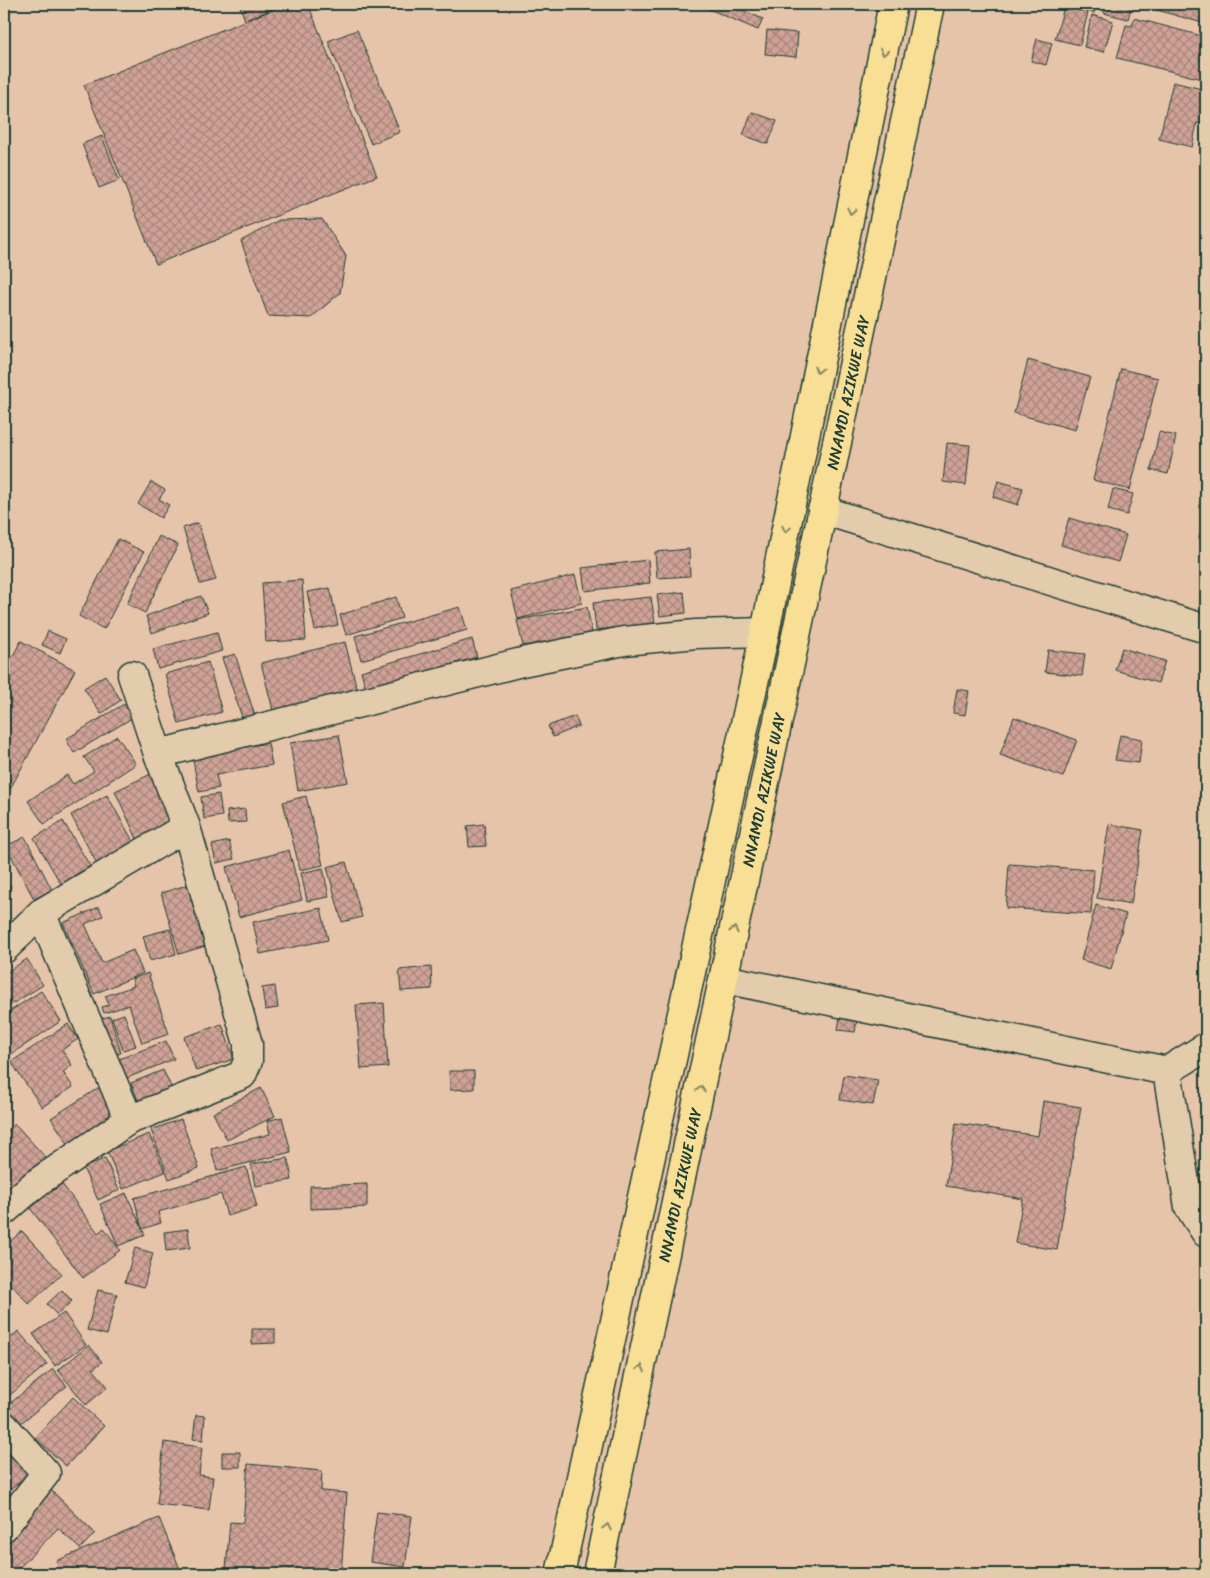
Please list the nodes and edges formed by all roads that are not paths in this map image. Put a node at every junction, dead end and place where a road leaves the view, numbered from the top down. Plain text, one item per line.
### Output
1 (894, 4) edge
2 (930, 4) edge
3 (822, 510) junction
4 (1206, 629) edge
5 (764, 632) junction
6 (132, 675) dead end
7 (158, 754) junction
8 (186, 826) junction
9 (41, 913) junction
10 (4, 949) edge
11 (724, 979) junction
12 (1206, 1047) edge
13 (1167, 1071) junction
14 (129, 1120) junction
15 (4, 1211) edge
16 (1206, 1233) edge
17 (4, 1426) edge
18 (4, 1527) edge
19 (560, 1574) edge
20 (597, 1574) edge

1 -> 5 highway, NNAMDI AZIKWE WAY
2 - 3 highway, NNAMDI AZIKWE WAY
3 - 4 street
11 -> 3 highway, NNAMDI AZIKWE WAY
5 - 7 street
5 - 19 highway, NNAMDI AZIKWE WAY
6 - 7 street
7 - 8 street
8 - 9 street
8 - 14 street
9 - 10 street
9 - 14 street
11 - 13 street
20 -> 11 highway, NNAMDI AZIKWE WAY
12 - 13 street
13 - 16 street
14 - 15 street
17 - 18 street

